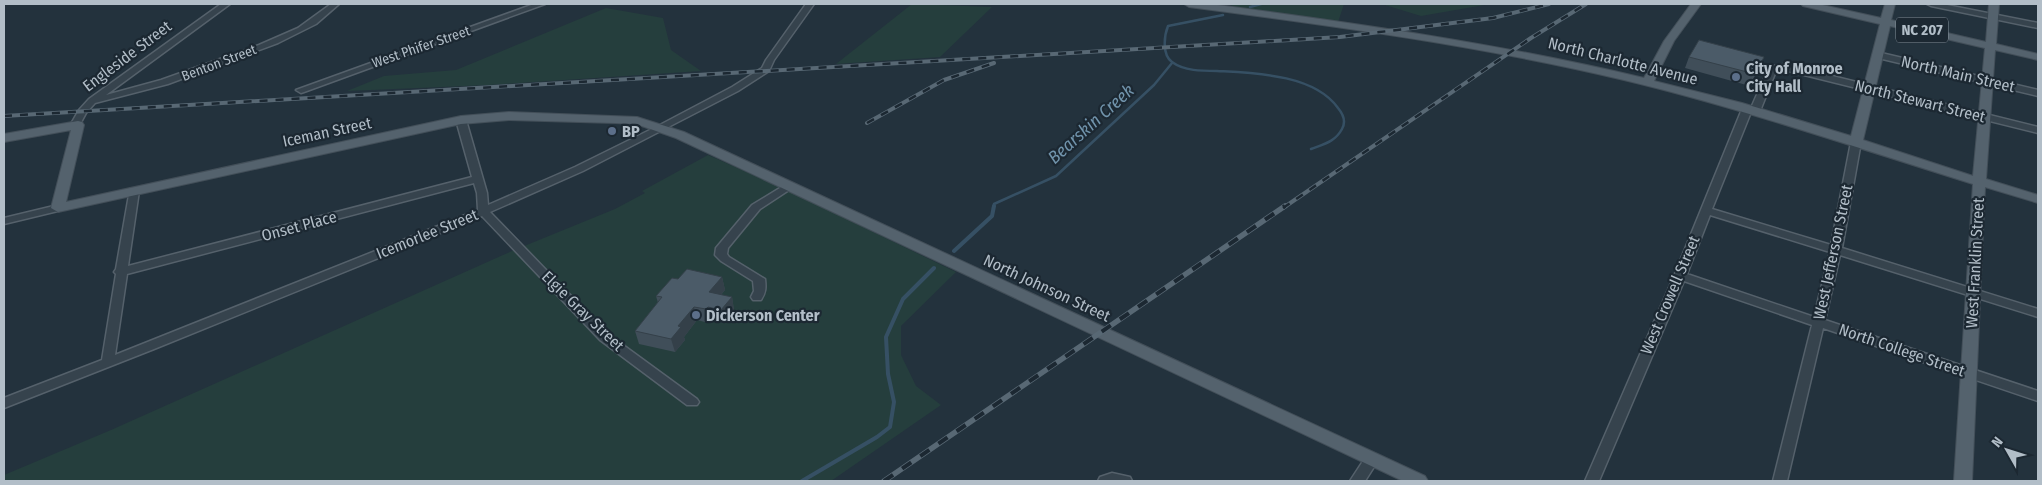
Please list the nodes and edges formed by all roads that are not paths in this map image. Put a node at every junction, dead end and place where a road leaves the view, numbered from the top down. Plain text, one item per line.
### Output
1 (226, 4) edge
2 (335, 4) edge
3 (541, 4) edge
4 (810, 4) edge
5 (1189, 4) edge
6 (1696, 4) edge
7 (1806, 4) edge
8 (1890, 4) edge
9 (1932, 4) edge
10 (1994, 4) edge
11 (1221, 6) edge
12 (1992, 16) junction
13 (1886, 22) junction
14 (2038, 26) edge
15 (1990, 46) junction
16 (1877, 55) junction
17 (2038, 57) edge
18 (1774, 68) joint
19 (1987, 81) junction
20 (1647, 83) junction
21 (1868, 88) junction
22 (302, 90) dead end
23 (2038, 93) edge
24 (92, 101) junction
25 (1751, 110) junction
26 (1984, 117) junction
27 (461, 120) junction
28 (76, 124) junction
29 (661, 128) junction
30 (2038, 130) edge
31 (4, 138) edge
32 (1856, 142) junction
33 (477, 179) junction
34 (1979, 182) junction
35 (788, 186) junction
36 (134, 191) junction
37 (2038, 199) edge
38 (58, 208) junction
39 (1706, 210) junction
40 (483, 211) junction
41 (4, 220) edge
42 (1836, 250) junction
43 (120, 272) junction
44 (1680, 276) junction
45 (1974, 294) junction
46 (757, 297) dead end
47 (2038, 313) edge
48 (1819, 322) junction
49 (108, 362) junction
50 (1970, 373) junction
51 (2038, 396) edge
52 (692, 402) dead end
53 (4, 403) edge
54 (1372, 459) junction
55 (1104, 481) edge
56 (1126, 481) edge
57 (1357, 481) edge
58 (1419, 481) edge
59 (1592, 481) edge
60 (1780, 481) edge
61 (1963, 481) edge

1 - 24 street, Engleside Street
2 - 24 street, Benton Street
3 - 22 street, West Phifer Street
4 - 29 street, Icemorlee Street
5 - 11 main road, North Charlotte Avenue
6 - 20 main road
7 - 13 main road, NC 207
8 - 13 main road, West Jefferson Street
9 - 12 street
10 - 12 main road, West Franklin Street
11 - 20 main road, North Charlotte Avenue
12 - 14 street
12 - 15 main road, West Franklin Street
13 - 15 main road, NC 207
13 - 16 main road, West Jefferson Street
15 - 17 main road, NC 207
15 - 19 main road, West Franklin Street
16 - 19 street, North Main Street
16 - 21 main road, West Jefferson Street
18 - 21 street, North Stewart Street
18 - 25 street, West Crowell Street
19 - 23 street, North Main Street
19 - 26 main road, West Franklin Street
20 - 25 main road, North Charlotte Avenue
21 - 26 street, North Stewart Street
21 - 32 main road, West Jefferson Street
24 - 28 street, Engleside Street
25 - 32 main road, North Charlotte Avenue
25 - 39 street, West Crowell Street
26 - 30 street, North Stewart Street
26 - 34 main road, West Franklin Street
27 - 29 main road, Iceman Street
27 - 33 street
27 - 36 main road, Iceman Street
28 - 31 main road
28 - 38 main road, Engleside Street
29 - 35 main road, North Johnson Street
29 - 40 street, Icemorlee Street
32 - 34 main road, North Charlotte Avenue
32 - 42 street, West Jefferson Street
33 - 40 street
33 - 43 street, Onset Place
34 - 37 main road, North Charlotte Avenue
34 - 45 main road, West Franklin Street
35 - 46 street
35 - 54 main road, North Johnson Street
36 - 38 main road, Iceman Street
36 - 43 street
38 - 41 street, Iceman Street
39 - 42 street
39 - 44 street, West Crowell Street
40 - 49 street, Icemorlee Street
40 - 52 street, Elgie Gray Street
42 - 45 street
42 - 48 street, West Jefferson Street
43 - 49 street
44 - 48 street, North College Street
44 - 59 street, West Crowell Street
45 - 47 street
45 - 50 main road, West Franklin Street
48 - 50 street, North College Street
48 - 60 street, West Jefferson Street
49 - 53 street, Icemorlee Street
50 - 51 street, North College Street
50 - 61 main road, West Franklin Street
54 - 57 street
54 - 58 main road, North Johnson Street
55 - 56 street

